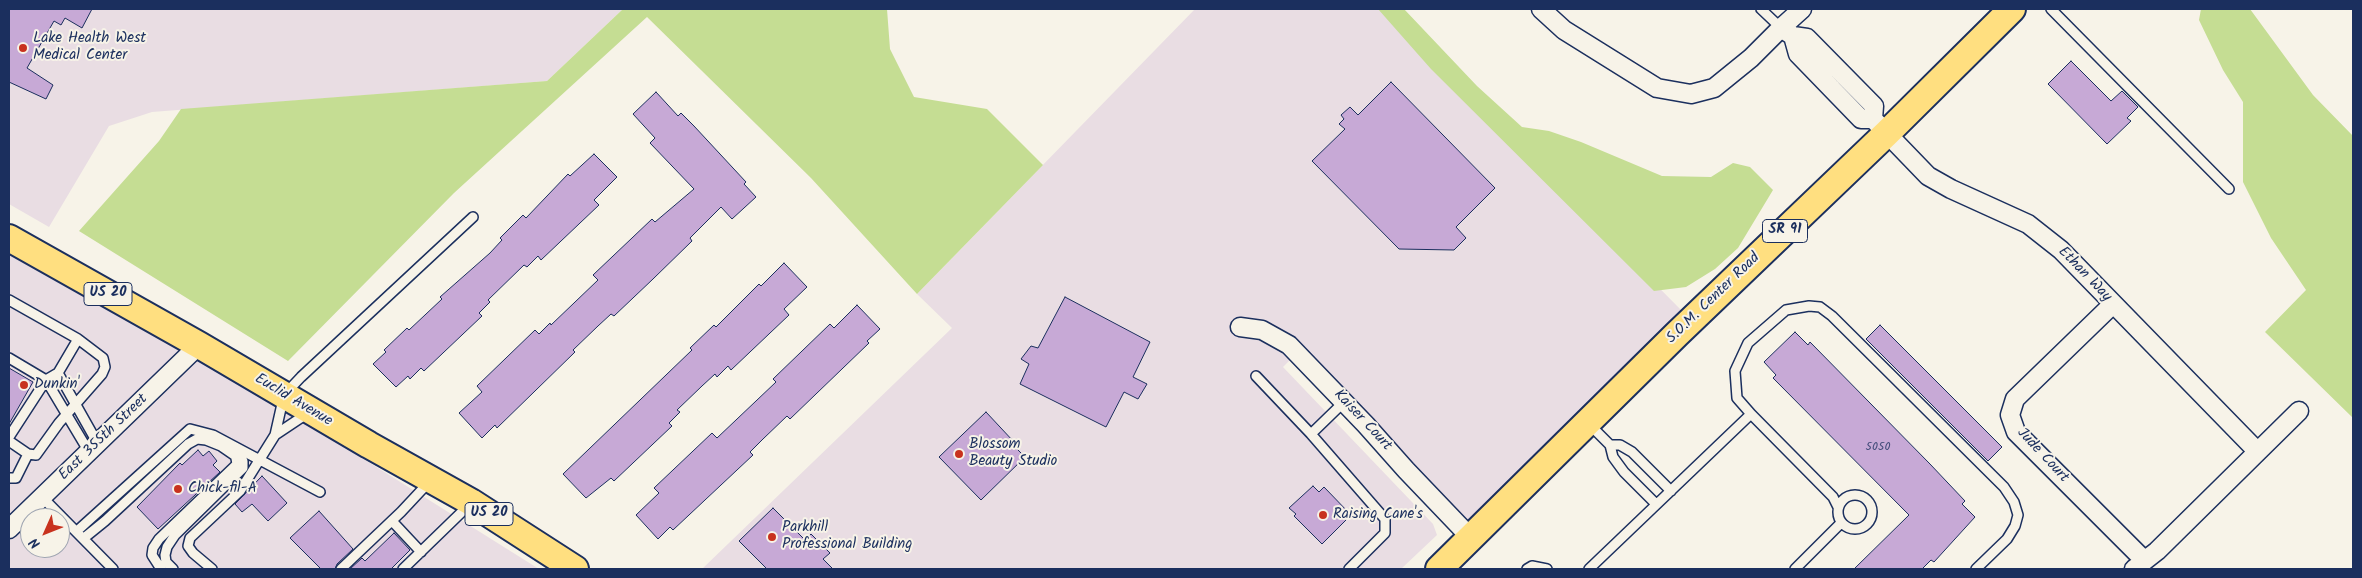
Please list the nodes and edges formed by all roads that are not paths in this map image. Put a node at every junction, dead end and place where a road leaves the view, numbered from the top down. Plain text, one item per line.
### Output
1 (1541, 9) edge
2 (1761, 9) edge
3 (1802, 9) edge
4 (2012, 9) edge
5 (2051, 9) edge
6 (1787, 32) junction
7 (1880, 126) junction
8 (2229, 189) dead end
9 (473, 217) dead end
10 (9, 238) edge
11 (9, 300) edge
12 (2113, 304) junction
13 (1240, 327) dead end
14 (78, 339) junction
15 (199, 346) junction
16 (9, 358) edge
17 (58, 373) junction
18 (1256, 376) dead end
19 (46, 380) junction
20 (284, 395) junction
21 (1344, 402) junction
22 (75, 406) junction
23 (311, 411) junction
24 (2299, 411) dead end
25 (1751, 414) junction
26 (66, 416) junction
27 (1588, 422) junction
28 (1311, 434) junction
29 (275, 435) junction
30 (9, 437) edge
31 (9, 441) edge
32 (1610, 445) junction
33 (233, 446) junction
34 (94, 448) junction
35 (2257, 451) junction
36 (28, 454) junction
37 (237, 457) junction
38 (260, 460) junction
39 (9, 478) edge
40 (432, 479) junction
41 (1671, 491) junction
42 (320, 492) dead end
43 (42, 497) junction
44 (471, 502) junction
45 (1656, 504) junction
46 (1838, 507) junction
47 (392, 521) junction
48 (1842, 523) junction
49 (9, 530) edge
50 (80, 535) junction
51 (1471, 538) junction
52 (421, 552) junction
53 (2139, 564) edge
54 (113, 569) edge
55 (162, 569) edge
56 (173, 569) edge
57 (212, 569) edge
58 (341, 569) edge
59 (403, 569) edge
60 (574, 569) edge
61 (1349, 569) edge
62 (1439, 569) edge
63 (1527, 569) edge
64 (1547, 569) edge
65 (1589, 569) edge
66 (1794, 569) edge
67 (1976, 569) edge

1 - 6 street
2 - 6 lane
3 - 6 street
4 - 7 main road, S.O.M. Center Road / SR 91
5 - 8 lane
6 - 7 street
7 - 12 street, Ethan Way
7 - 27 main road, S.O.M. Center Road / SR 91
9 - 20 lane
10 - 15 main road, Euclid Avenue / US 20
11 - 14 lane
12 - 35 street, Ethan Way
12 - 53 street, Jude Court
13 - 21 street, Kaiser Court
14 - 17 lane
14 - 22 lane
15 - 20 main road, Euclid Avenue / US 20
15 - 34 street, East 355th Street
16 - 19 lane
17 - 19 lane
17 - 22 lane
18 - 28 lane
19 - 26 lane
19 - 30 lane
20 - 23 main road, Euclid Avenue / US 20
20 - 29 lane
21 - 28 lane
21 - 51 street, Kaiser Court
22 - 26 lane
22 - 34 lane
23 - 29 lane
23 - 40 main road, Euclid Avenue / US 20
24 - 35 street
25 - 41 lane
25 - 46 lane
25 - 67 lane
26 - 34 lane
26 - 36 lane
27 - 32 lane
27 - 51 main road, S.O.M. Center Road / SR 91
28 - 61 lane
29 - 38 lane
31 - 36 lane
32 - 41 lane
32 - 45 lane
33 - 37 lane
33 - 38 lane
33 - 50 lane
34 - 43 street, East 355th Street
35 - 53 street
36 - 39 lane
37 - 50 lane
37 - 55 lane
37 - 56 lane
38 - 42 lane
38 - 57 lane
40 - 44 main road, Euclid Avenue / US 20
40 - 47 lane
41 - 45 lane
43 - 49 street, East 355th Street
43 - 50 lane
44 - 52 lane
44 - 60 main road, Euclid Avenue / US 20
45 - 65 lane
46 - 48 lane
46 - 48 lane
47 - 52 lane
47 - 58 lane
48 - 66 lane
50 - 54 lane
51 - 62 main road, S.O.M. Center Road / SR 91
52 - 59 lane
63 - 64 lane

